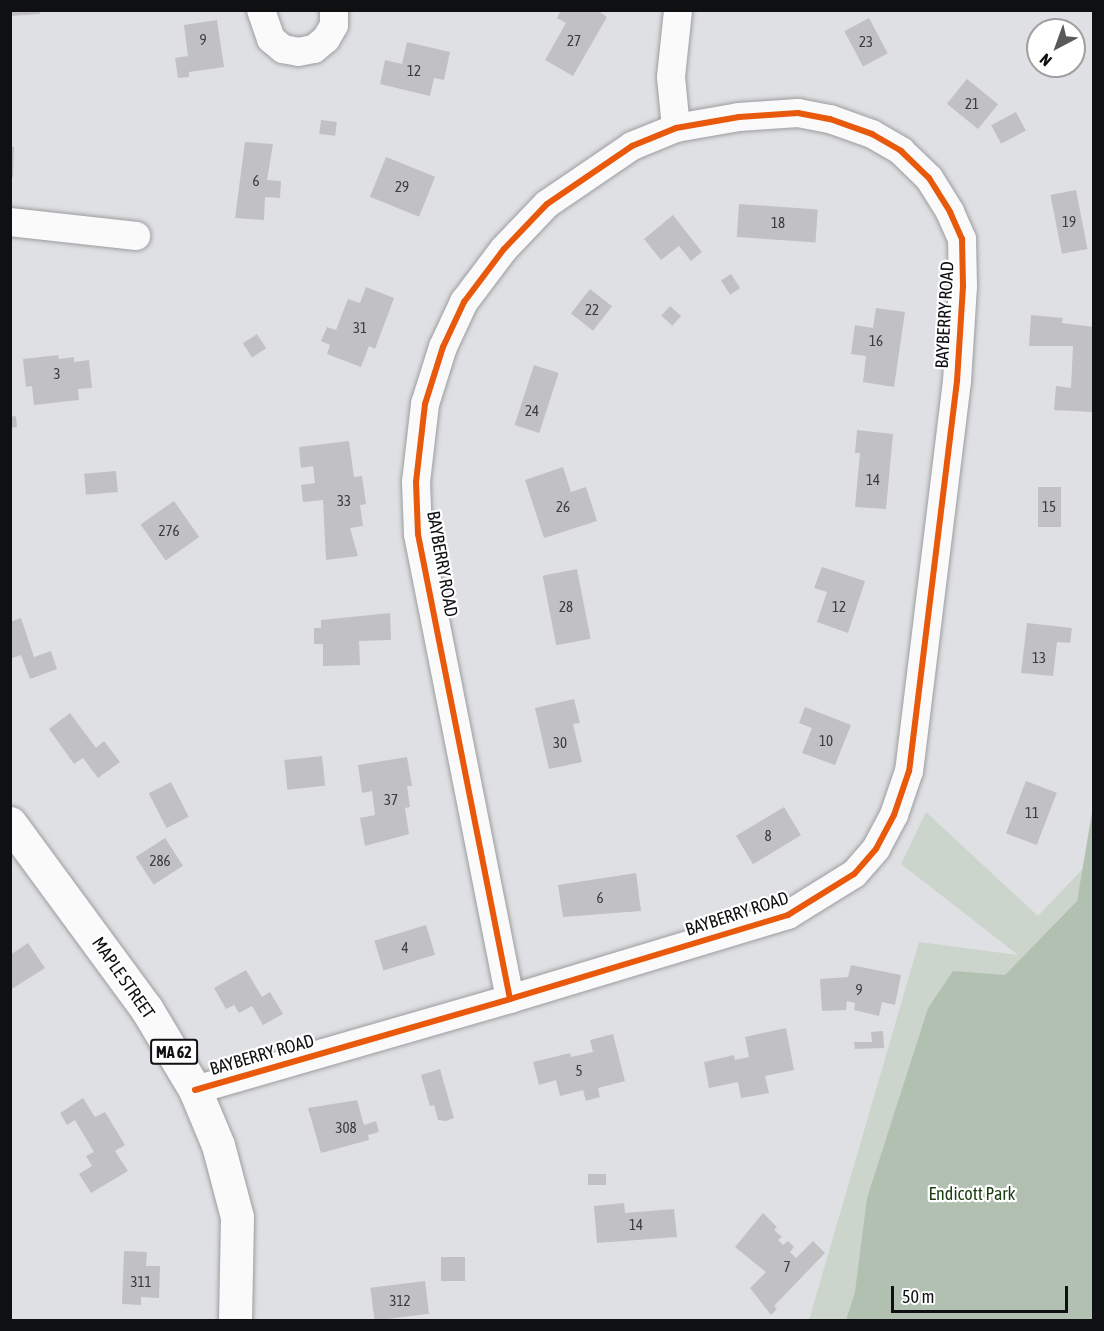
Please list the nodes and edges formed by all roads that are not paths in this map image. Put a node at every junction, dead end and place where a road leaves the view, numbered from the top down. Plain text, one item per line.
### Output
1 (261, 10) edge
2 (334, 10) edge
3 (678, 10) edge
4 (676, 128) junction
5 (10, 222) edge
6 (136, 236) dead end
7 (10, 824) edge
8 (510, 999) junction
9 (195, 1090) junction
10 (235, 1320) edge

1 - 2 street
3 - 4 street
4 - 8 street, BAYBERRY ROAD
4 - 8 street, BAYBERRY ROAD
5 - 6 street
7 - 9 main road, MAPLE STREET / MA 62
8 - 9 street, BAYBERRY ROAD
9 - 10 main road, MAPLE STREET / MA 62

